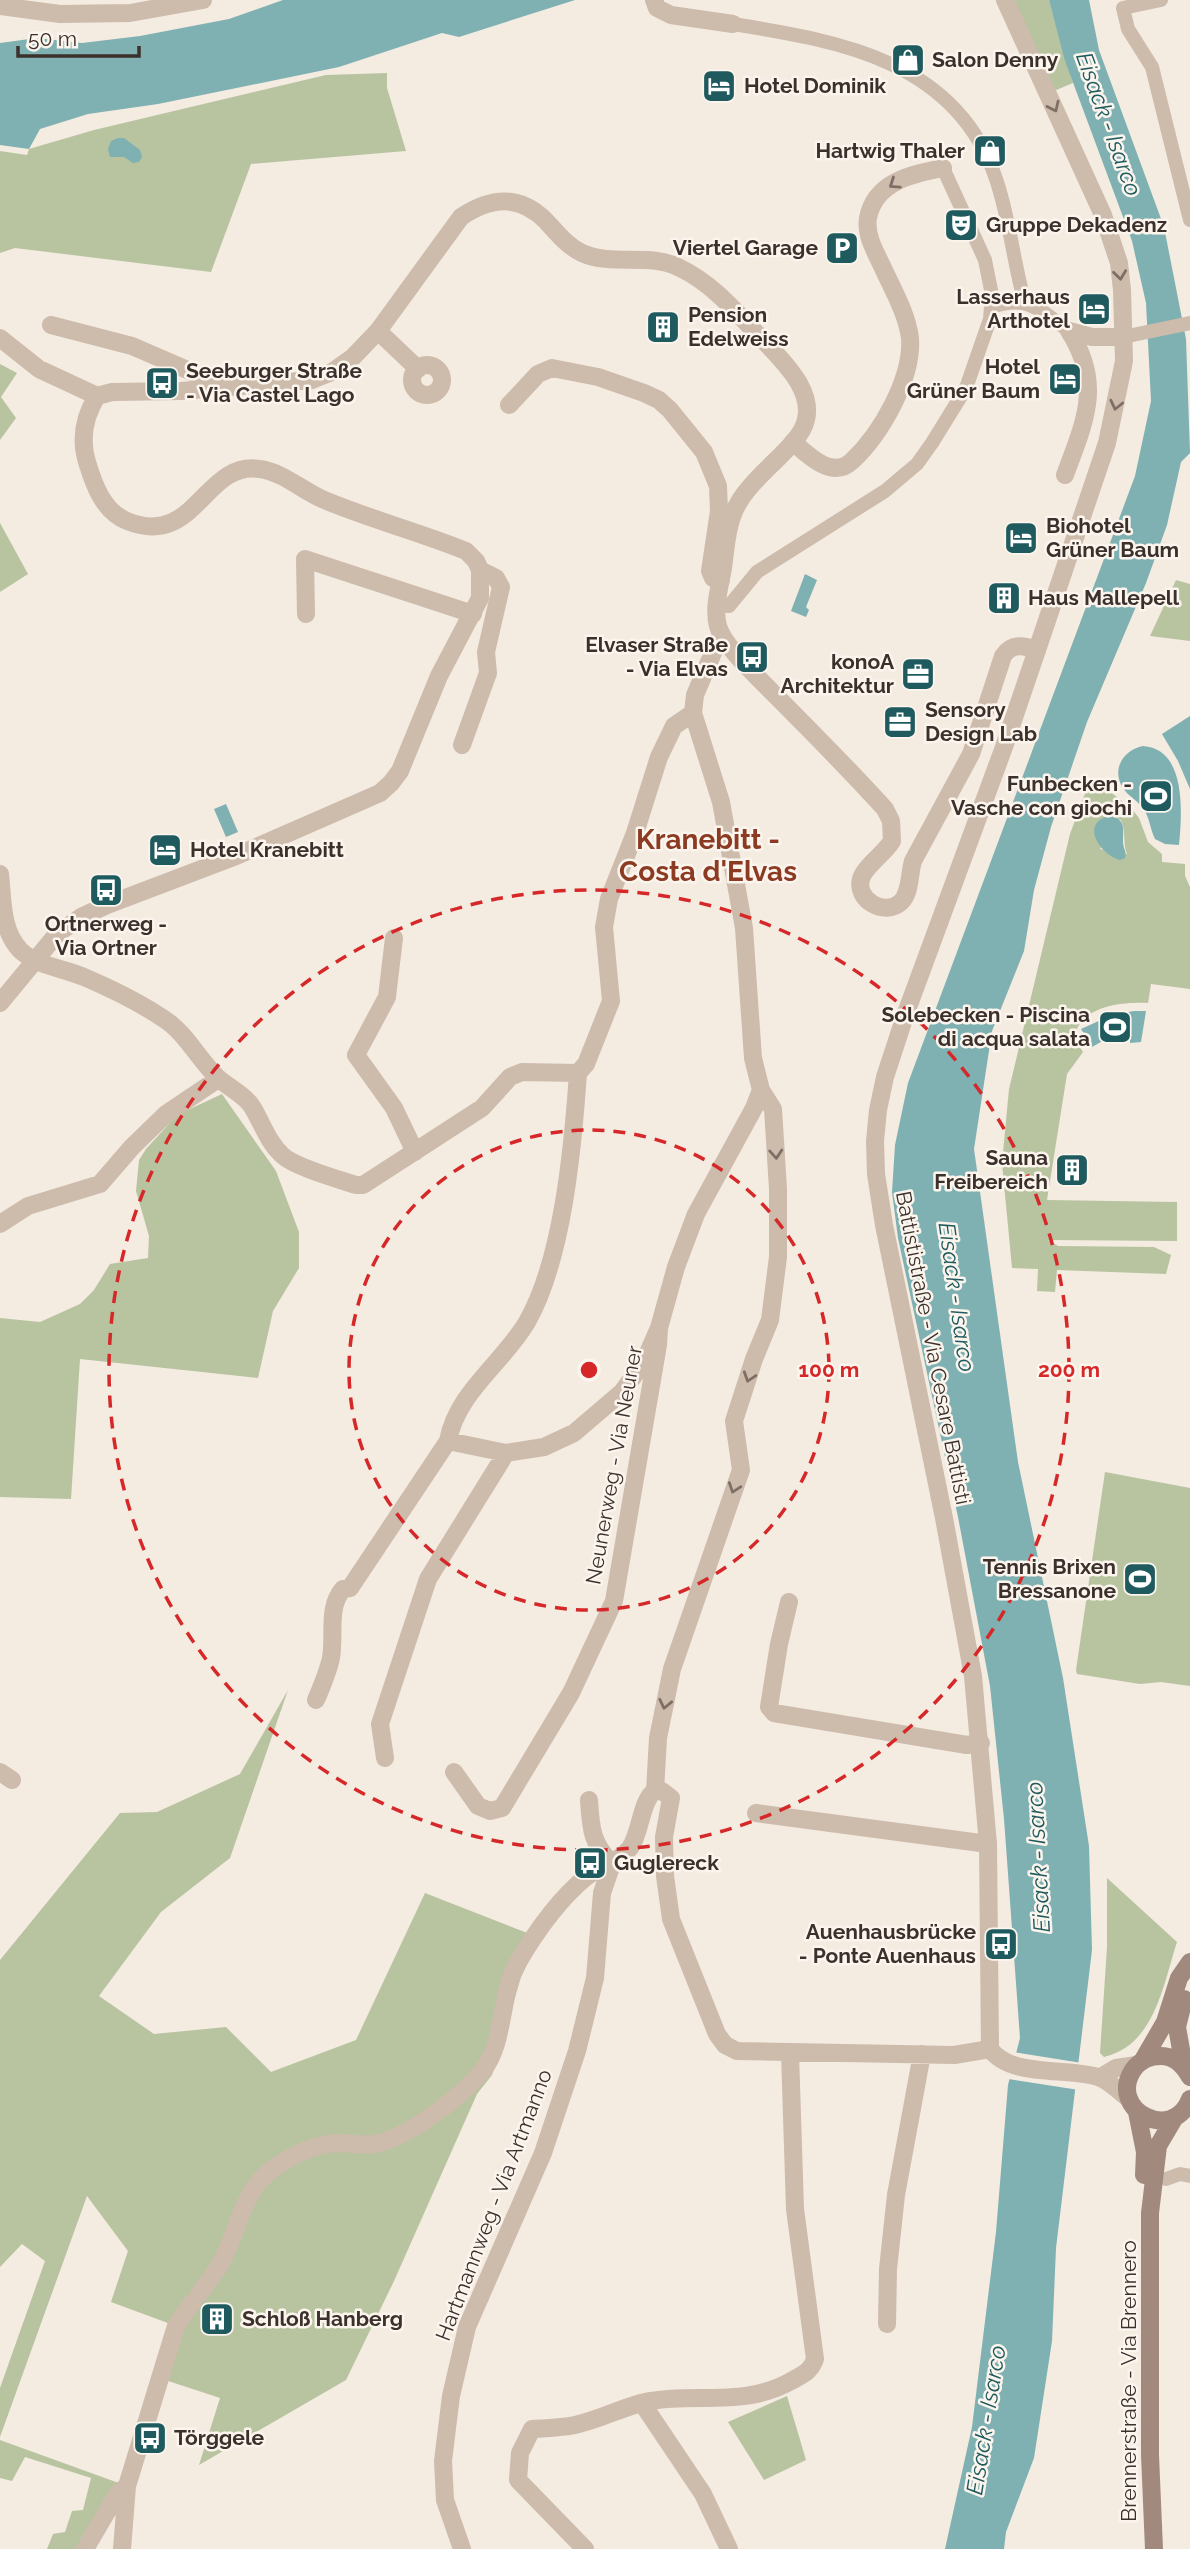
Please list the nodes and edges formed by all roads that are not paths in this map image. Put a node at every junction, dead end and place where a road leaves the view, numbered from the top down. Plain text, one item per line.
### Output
1 (203, 0) edge
2 (654, 0) edge
3 (1005, 0) edge
4 (1161, 0) edge
5 (0, 6) edge
6 (733, 24) joint
7 (933, 86) junction
8 (936, 108) dead end
9 (943, 168) joint
10 (1190, 220) edge
11 (1025, 303) junction
12 (992, 307) junction
13 (1190, 323) edge
14 (51, 325) dead end
15 (378, 331) junction
16 (1069, 331) junction
17 (1130, 336) junction
18 (0, 338) edge
19 (418, 369) dead end
20 (211, 389) junction
21 (97, 396) junction
22 (509, 405) dead end
23 (793, 442) junction
24 (1065, 475) dead end
25 (480, 570) junction
26 (721, 580) junction
27 (717, 604) junction
28 (306, 614) dead end
29 (473, 614) junction
30 (721, 634) junction
31 (1037, 650) junction
32 (693, 713) junction
33 (462, 746) dead end
34 (0, 874) edge
35 (394, 938) dead end
36 (35, 960) junction
37 (0, 1003) edge
38 (578, 1073) junction
39 (219, 1079) junction
40 (761, 1090) junction
41 (415, 1152) junction
42 (0, 1224) edge
43 (659, 1328) junction
44 (448, 1441) junction
45 (506, 1453) junction
46 (789, 1602) dead end
47 (316, 1700) dead end
48 (981, 1743) junction
49 (384, 1758) dead end
50 (454, 1772) dead end
51 (655, 1791) junction
52 (589, 1800) dead end
53 (756, 1813) dead end
54 (988, 1844) junction
55 (612, 1864) junction
56 (1190, 1965) edge
57 (990, 2049) junction
58 (790, 2053) junction
59 (922, 2054) junction
60 (1140, 2063) junction
61 (1188, 2074) edge
62 (1094, 2076) junction
63 (1189, 2102) edge
64 (1133, 2106) junction
65 (1175, 2117) junction
66 (1190, 2176) edge
67 (1166, 2179) dead end
68 (1150, 2213) junction
69 (887, 2325) dead end
70 (642, 2403) junction
71 (127, 2486) junction
72 (85, 2549) edge
73 (122, 2549) edge
74 (462, 2549) edge
75 (585, 2549) edge
76 (729, 2549) edge
77 (1154, 2549) edge

1 - 5 street
2 - 6 street
3 -> 17 street
4 - 10 street
6 - 7 street
7 - 8 street
7 - 11 street
9 - 12 street
9 -> 23 street
11 - 12 street
11 - 16 street
12 - 27 street
13 - 17 street
14 - 20 street
15 - 19 street
15 - 20 street
15 - 23 street
16 - 17 street
16 - 24 street
17 -> 31 street
18 - 21 street
20 - 21 street
21 - 25 street
22 - 26 street
23 - 26 street
25 - 29 street
25 - 33 street
26 - 27 street
27 - 30 street
28 - 29 street
29 - 36 street
30 - 31 street
30 - 32 street
31 - 48 street, Battististraße - Via Cesare Battisti
32 - 38 street
32 - 40 street
34 - 36 street
35 - 41 street
36 - 37 street
36 - 39 street
38 - 41 street
38 - 44 street
39 - 41 street
39 - 42 street
40 - 43 street, Neunerweg - Via Neuner
40 -> 51 street
43 - 45 street, Neunerweg - Via Neuner
43 - 50 street, Neunerweg - Via Neuner
44 - 45 street, Neunerweg - Via Neuner
44 - 47 street
45 - 49 street
46 - 48 street
48 - 54 street, Battististraße - Via Cesare Battisti
51 - 55 street
51 - 58 street
52 - 55 street
53 - 54 street
54 - 57 street, Battististraße - Via Cesare Battisti
55 - 71 street
55 - 74 street, Hartmannweg - Via Artmanno
56 - 60 main road, Brennerstraße - Via Brennero
56 - 61 main road, Brennerstraße - Via Brennero
57 - 59 street
57 - 62 street
58 - 59 street
58 - 70 street
59 - 69 street
60 - 61 main road, Brennerstraße - Via Brennero
60 - 62 street
60 - 64 main road, Brennerstraße - Via Brennero
62 - 64 street
63 - 65 main road, Brennerstraße - Via Brennero
64 - 65 main road
64 - 68 main road, Brennerstraße - Via Brennero
65 - 68 main road, Brennerstraße - Via Brennero
66 - 67 street
68 - 77 main road, Brennerstraße - Via Brennero
70 - 75 street
70 - 76 street
71 - 72 street
71 - 73 street

